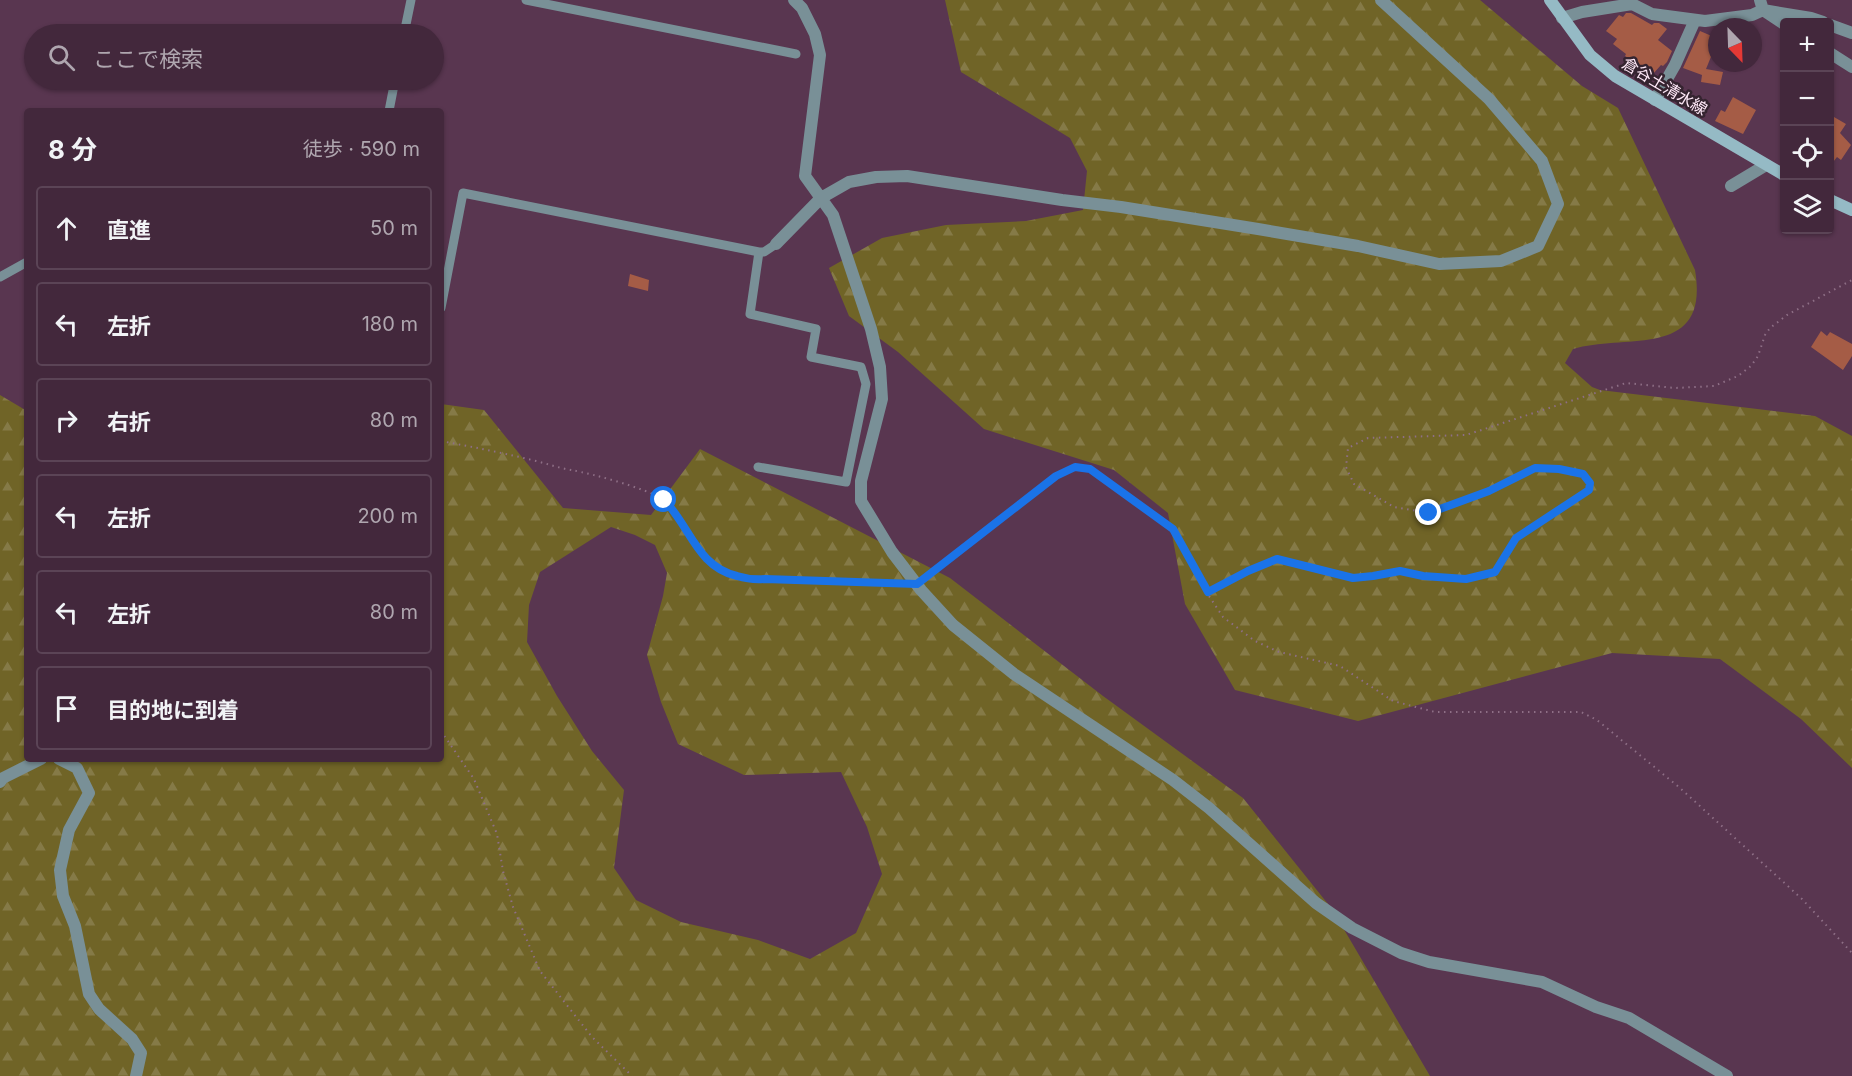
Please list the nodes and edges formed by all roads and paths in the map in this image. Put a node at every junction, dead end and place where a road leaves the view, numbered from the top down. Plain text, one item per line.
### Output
1 (411, 0) edge
2 (526, 0) edge
3 (794, 0) edge
4 (1381, 0) edge
5 (1550, 0) edge
6 (1761, 5) edge
7 (1562, 18) junction
8 (1812, 18) edge
9 (1695, 20) junction
10 (1780, 20) edge
11 (406, 24) edge
12 (1834, 26) edge
13 (1852, 33) edge
14 (796, 54) dead end
15 (1834, 56) edge
16 (1852, 67) edge
17 (393, 90) edge
18 (1655, 100) junction
19 (390, 108) edge
20 (1766, 165) junction
21 (1780, 173) edge
22 (1731, 186) dead end
23 (821, 198) junction
24 (1834, 203) edge
25 (1852, 210) edge
26 (776, 244) joint
27 (759, 252) junction
28 (24, 264) edge
29 (0, 277) edge
30 (1852, 280) edge
31 (444, 292) edge
32 (444, 442) edge
33 (758, 467) dead end
34 (917, 584) junction
35 (1208, 592) junction
36 (444, 735) edge
37 (35, 762) edge
38 (65, 762) edge
39 (0, 782) edge
40 (1852, 953) edge
41 (136, 1076) edge
42 (632, 1076) edge
43 (1727, 1076) edge

1 - 11 lane
2 - 14 lane
3 - 23 street
4 - 23 street
5 - 7 main road, 倉谷土清水線
6 - 8 street
6 - 9 street
6 - 10 street
7 - 9 street
7 - 18 main road, 倉谷土清水線
9 - 18 street
12 - 13 street
15 - 16 street
17 - 19 lane
18 - 20 main road, 倉谷土清水線
20 - 21 main road, 倉谷土清水線
20 - 22 street
23 - 26 street
23 - 34 street
24 - 25 main road
26 - 27 lane
27 - 31 lane
27 - 33 lane
28 - 29 lane
30 - 35 path
32 - 34 path
34 - 35 path
34 - 43 street
35 - 40 path
36 - 42 path
37 - 39 street
38 - 41 street

